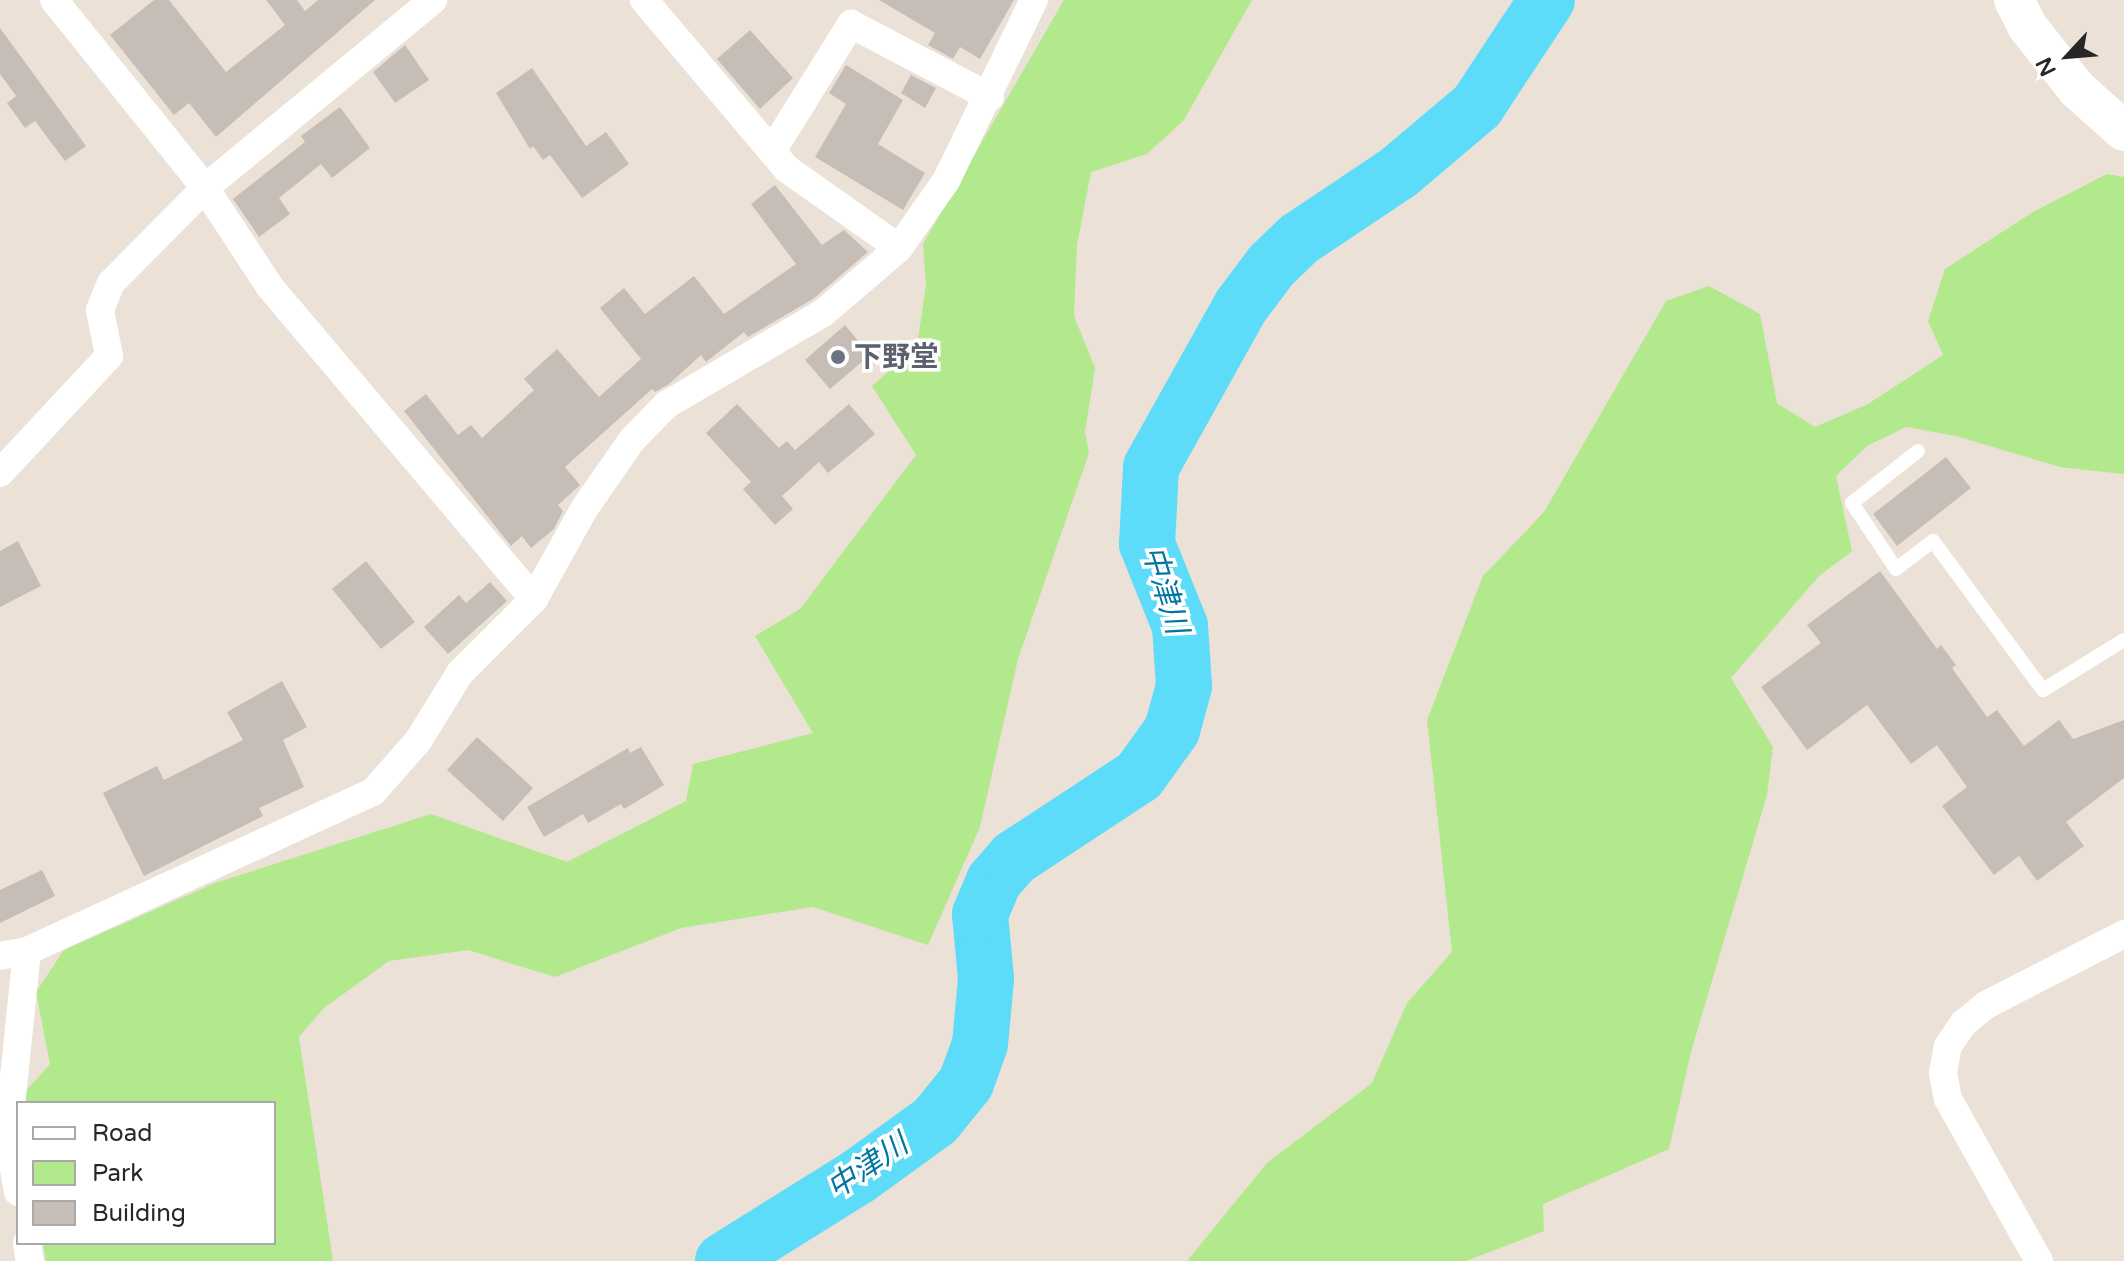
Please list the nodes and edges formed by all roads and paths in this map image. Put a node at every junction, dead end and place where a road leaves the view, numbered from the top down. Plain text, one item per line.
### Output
1 (54, 0) edge
2 (433, 0) edge
3 (644, 0) edge
4 (1034, 0) edge
5 (2014, 0) edge
6 (990, 97) junction
7 (2124, 131) edge
8 (772, 151) junction
9 (205, 188) junction
10 (899, 248) junction
11 (1918, 451) dead end
12 (0, 473) edge
13 (534, 599) junction
14 (2124, 640) edge
15 (2124, 934) edge
16 (14, 954) edge
17 (16, 1181) edge
18 (2039, 1261) edge

1 - 9 street
2 - 9 street
3 - 8 street
4 - 6 street
5 - 7 street
6 - 8 street
6 - 10 street
8 - 10 street
9 - 12 street
9 - 13 street
10 - 13 street
11 - 14 lane
13 - 16 street
15 - 18 street
16 - 17 street

